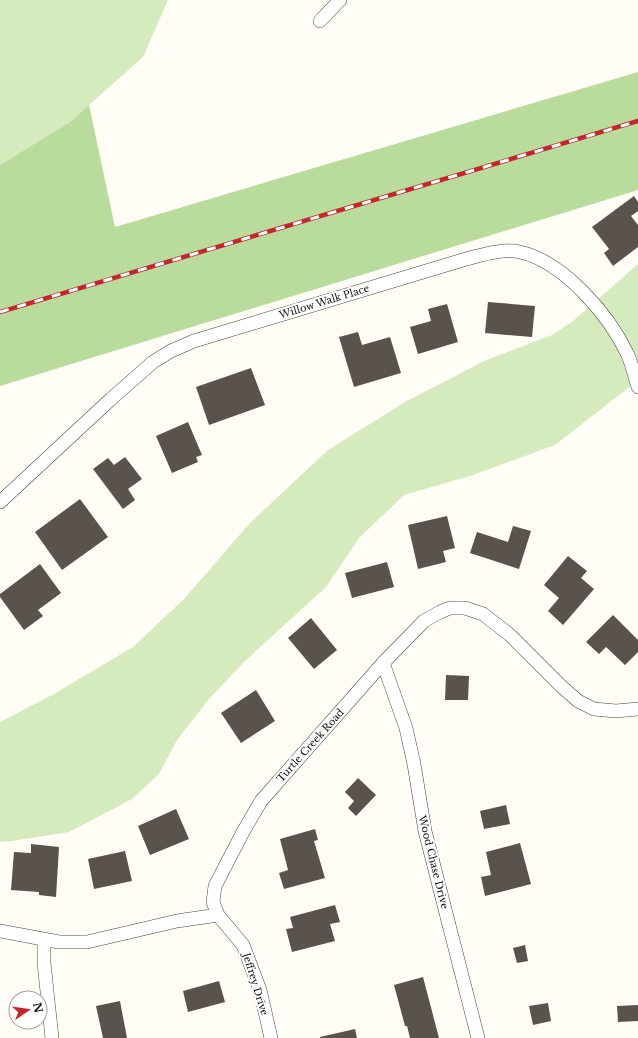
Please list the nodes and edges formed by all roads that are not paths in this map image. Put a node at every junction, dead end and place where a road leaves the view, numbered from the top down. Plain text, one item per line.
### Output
1 (340, 0) edge
2 (320, 21) dead end
3 (638, 387) edge
4 (0, 502) edge
5 (384, 663) junction
6 (638, 709) edge
7 (218, 914) junction
8 (0, 931) edge
9 (44, 940) junction
10 (52, 1038) edge
11 (271, 1038) edge
12 (478, 1038) edge

1 - 2 street
3 - 4 street, Willow Walk Place
5 - 6 street, Turtle Creek Road
5 - 7 street, Turtle Creek Road
5 - 12 street, Wood Chase Drive
7 - 9 street
7 - 11 street, Jeffrey Drive
8 - 9 street
9 - 10 street

